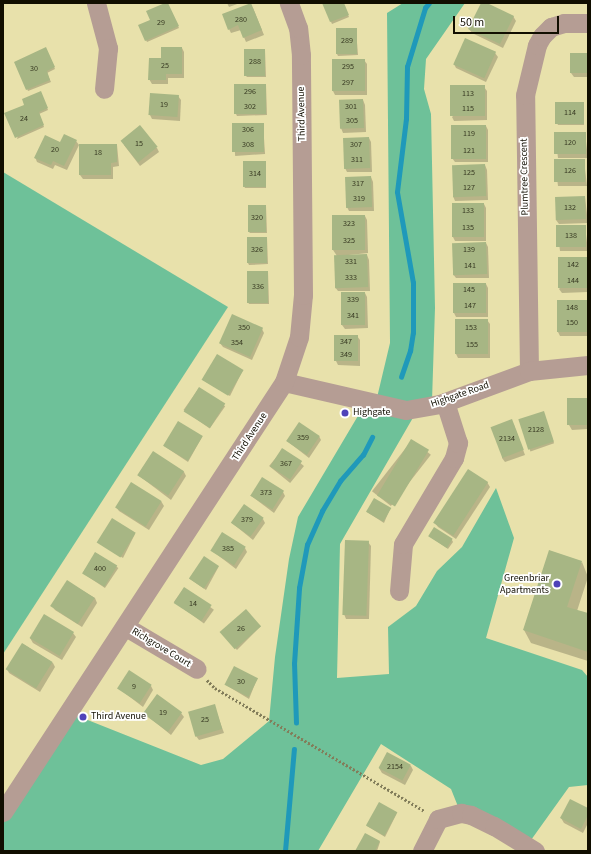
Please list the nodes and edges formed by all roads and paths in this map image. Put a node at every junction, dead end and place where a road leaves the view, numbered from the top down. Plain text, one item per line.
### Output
1 (96, 3) edge
2 (289, 3) edge
3 (588, 23) edge
4 (104, 89) dead end
5 (588, 365) edge
6 (529, 371) junction
7 (284, 382) junction
8 (445, 402) junction
9 (399, 591) dead end
10 (126, 627) junction
11 (197, 669) joint
12 (3, 812) edge
13 (443, 817) junction
14 (422, 851) edge
15 (535, 851) edge

1 - 4 street
2 - 7 street, Third Avenue
3 - 6 street, Plumtree Crescent
5 - 6 street, Highgate Road
6 - 8 street, Highgate Road
7 - 8 street, Highgate Road
7 - 10 street, Third Avenue
8 - 9 street
10 - 11 street, Richgrove Court
10 - 12 street, Third Avenue
11 - 13 path
13 - 14 street
13 - 15 street

